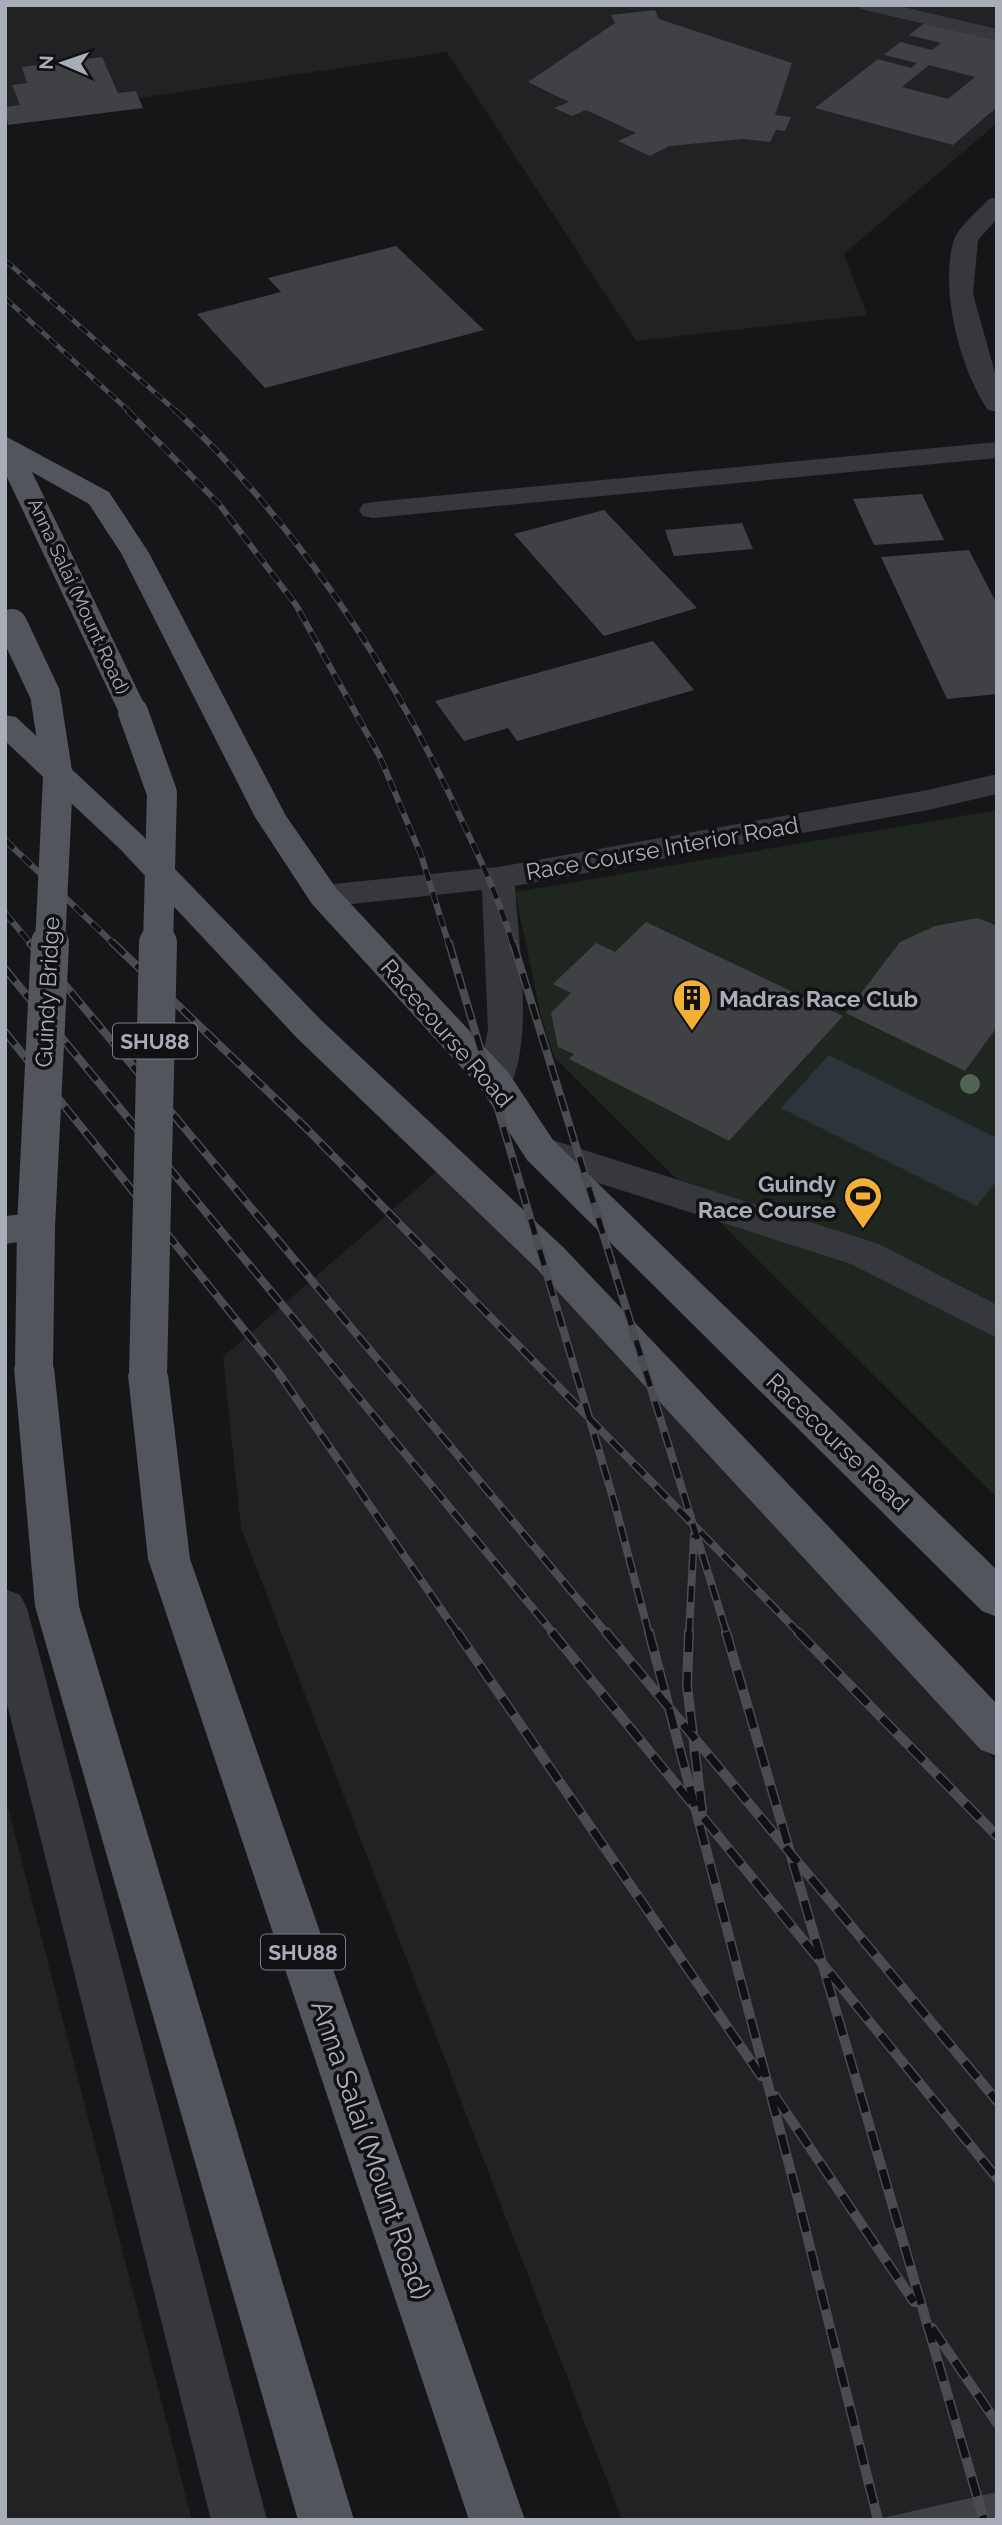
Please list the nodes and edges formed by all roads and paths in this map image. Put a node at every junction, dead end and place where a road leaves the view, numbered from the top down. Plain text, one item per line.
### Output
1 (868, 5) edge
2 (997, 35) edge
3 (997, 204) edge
4 (988, 372) edge
5 (997, 404) edge
6 (6, 445) edge
7 (997, 450) edge
8 (373, 510) dead end
9 (9, 617) edge
10 (5, 724) edge
11 (997, 784) edge
12 (498, 878) junction
13 (324, 896) junction
14 (495, 1081) junction
15 (540, 1150) junction
16 (21, 1229) edge
17 (997, 1323) edge
18 (997, 1598) edge
19 (5, 1608) edge
20 (997, 1736) edge
21 (239, 2520) edge
22 (326, 2520) edge
23 (497, 2520) edge

1 - 2 street
3 - 4 street
4 - 5 street
6 - 13 main road, Racecourse Road
6 - 23 main road, Anna Salai (Mount Road) / SHU88, bridge
7 - 8 street
9 - 16 main road, Guindy Bridge, bridge
10 - 20 main road
11 - 12 street, Race Course Interior Road
12 - 13 street, Race Course Interior Road
12 - 14 street
13 - 14 main road, Racecourse Road
14 - 15 main road, Racecourse Road
15 - 17 street
15 - 18 main road, Racecourse Road
16 - 22 main road, Guindy Bridge, bridge
19 - 21 street

